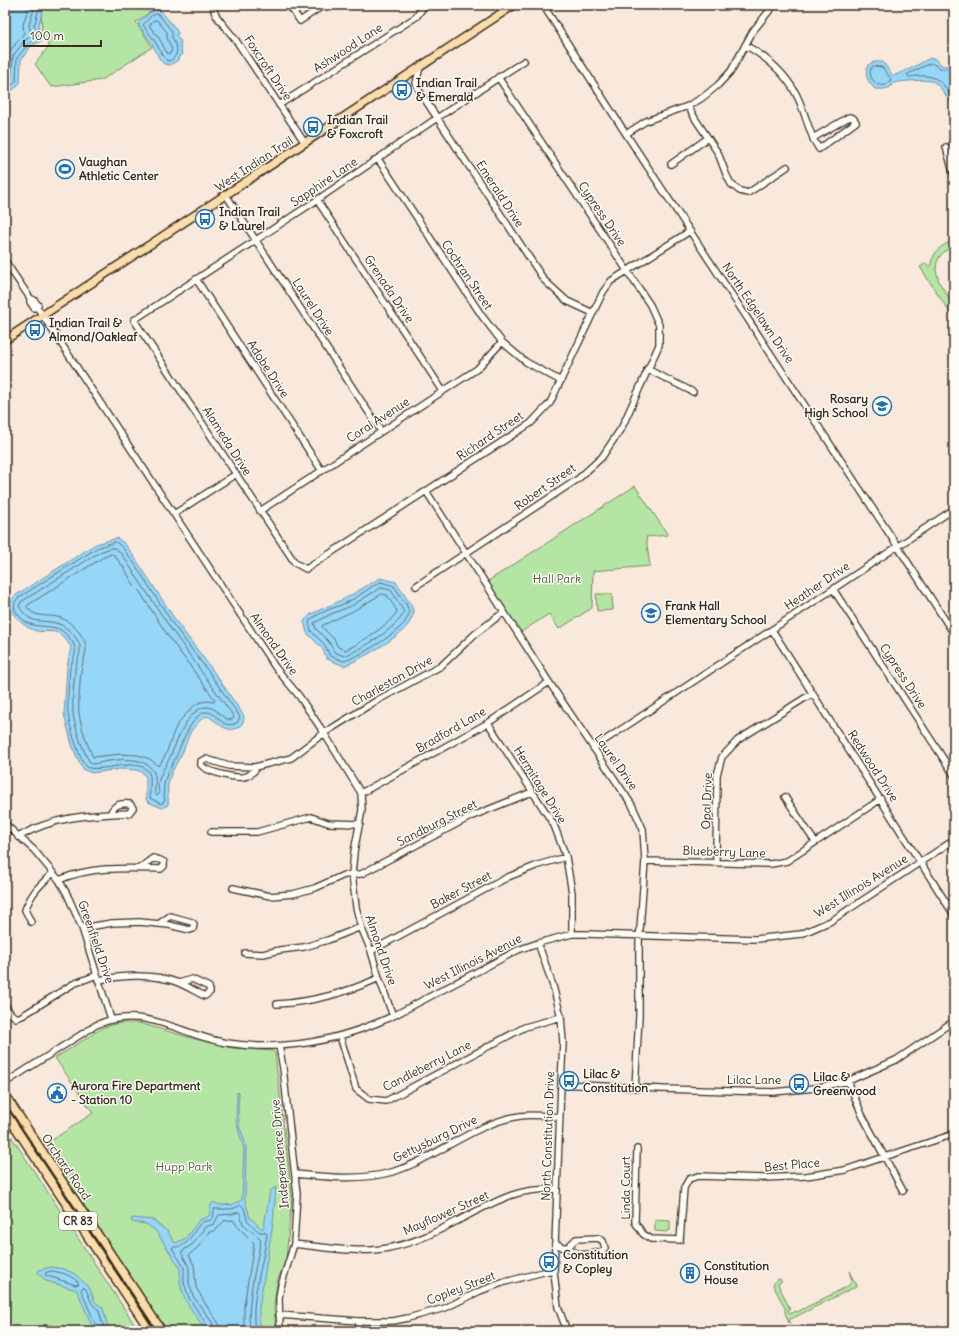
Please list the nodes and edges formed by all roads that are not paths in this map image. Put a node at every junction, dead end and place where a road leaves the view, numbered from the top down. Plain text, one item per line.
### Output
1 (289, 5) edge
2 (324, 5) edge
3 (425, 5) edge
4 (514, 5) edge
5 (543, 5) edge
6 (774, 5) edge
7 (213, 6) edge
8 (745, 45) junction
9 (524, 61) dead end
10 (420, 67) junction
11 (498, 77) junction
12 (280, 105) junction
13 (688, 106) junction
14 (437, 118) junction
15 (626, 134) junction
16 (708, 138) junction
17 (813, 138) junction
18 (305, 143) junction
19 (946, 147) dead end
20 (378, 159) junction
21 (670, 164) dead end
22 (787, 167) dead end
23 (954, 176) edge
24 (226, 195) junction
25 (317, 200) junction
26 (690, 231) junction
27 (256, 240) junction
28 (5, 261) edge
29 (627, 271) junction
30 (196, 279) junction
31 (593, 313) junction
32 (43, 315) junction
33 (134, 320) joint
34 (5, 340) edge
35 (502, 342) junction
36 (647, 369) junction
37 (561, 381) junction
38 (443, 391) junction
39 (694, 392) dead end
40 (382, 431) junction
41 (322, 471) junction
42 (236, 474) junction
43 (426, 491) junction
44 (954, 509) edge
45 (260, 511) junction
46 (174, 514) junction
47 (898, 546) junction
48 (466, 553) junction
49 (306, 569) joint
50 (416, 586) dead end
51 (833, 589) junction
52 (504, 612) junction
53 (772, 630) junction
54 (954, 634) edge
55 (549, 682) junction
56 (812, 693) junction
57 (488, 723) junction
58 (324, 733) junction
59 (592, 748) junction
60 (255, 767) junction
61 (954, 775) edge
62 (532, 792) junction
63 (361, 793) junction
64 (785, 797) dead end
65 (881, 799) junction
66 (110, 814) dead end
67 (5, 824) edge
68 (360, 824) junction
69 (211, 832) dead end
70 (18, 837) junction
71 (954, 840) edge
72 (815, 842) junction
73 (566, 857) junction
74 (645, 861) junction
75 (921, 861) junction
76 (716, 862) junction
77 (140, 868) dead end
78 (53, 873) junction
79 (352, 874) junction
80 (60, 880) junction
81 (233, 888) dead end
82 (954, 915) edge
83 (31, 922) dead end
84 (160, 923) junction
85 (361, 927) junction
86 (82, 928) junction
87 (572, 934) junction
88 (640, 935) junction
89 (538, 943) junction
90 (371, 951) junction
91 (245, 953) dead end
92 (98, 978) junction
93 (379, 978) junction
94 (179, 983) junction
95 (277, 1004) dead end
96 (5, 1005) edge
97 (393, 1016) junction
98 (561, 1017) junction
99 (111, 1019) junction
100 (954, 1021) edge
101 (340, 1036) junction
102 (279, 1046) junction
103 (848, 1081) junction
104 (5, 1084) edge
105 (560, 1084) junction
106 (635, 1088) junction
107 (5, 1094) edge
108 (5, 1112) edge
109 (559, 1117) junction
110 (954, 1134) edge
111 (637, 1149) dead end
112 (885, 1158) junction
113 (295, 1174) junction
114 (557, 1189) junction
115 (903, 1191) dead end
116 (680, 1240) joint
117 (555, 1243) junction
118 (294, 1244) junction
119 (568, 1247) junction
120 (554, 1272) junction
121 (279, 1315) junction
122 (359, 1321) junction
123 (150, 1331) edge
124 (162, 1331) edge
125 (280, 1331) edge
126 (359, 1331) edge
127 (567, 1331) edge

1 - 2 street
3 - 12 street, Ashwood Lane
4 - 10 main road, West Indian Trail
5 - 15 street, North Edgelawn Drive
6 - 8 street
7 - 12 street, Foxcroft Drive
8 - 13 street
8 - 17 street
9 - 11 street, Sapphire Lane
10 - 14 street, Emerald Drive
10 - 18 main road, West Indian Trail
11 - 14 street, Sapphire Lane
11 - 29 street, Cypress Drive
12 - 18 street, Foxcroft Drive
13 - 15 street
13 - 16 street
14 - 20 street, Sapphire Lane
14 - 31 street, Emerald Drive
15 - 26 street, North Edgelawn Drive
16 - 21 street
16 - 22 street
17 - 17 street
18 - 24 main road, West Indian Trail
19 - 23 street
20 - 25 street, Sapphire Lane
20 - 35 street, Cochran Street
24 - 27 street, Laurel Drive
24 - 32 main road, West Indian Trail
25 - 27 street, Sapphire Lane
25 - 38 street, Grenada Drive
26 - 29 street, Richard Street
26 - 47 street, North Edgelawn Drive
27 - 30 street, Sapphire Lane
27 - 40 street, Laurel Drive
28 - 32 street, Almond Drive
29 - 31 street, Richard Street
29 - 36 street, Cypress Drive
30 - 33 street, Sapphire Lane
30 - 41 street, Adobe Drive
31 - 37 street, Richard Street
32 - 34 main road, West Indian Trail
32 - 46 street, Almond Drive
33 - 42 street, Alameda Drive
35 - 37 street, Cochran Street
35 - 38 street, Coral Avenue
36 - 39 street
36 - 48 street, Robert Street
37 - 43 street, Richard Street
38 - 40 street, Coral Avenue
40 - 41 street, Coral Avenue
41 - 45 street, Coral Avenue
42 - 45 street, Alameda Drive
42 - 46 street
43 - 48 street, Laurel Drive
43 - 49 street, Richard Street
44 - 47 street, Heather Drive
45 - 49 street, Alameda Drive
46 - 58 street, Almond Drive
47 - 51 street, Heather Drive
47 - 54 street, North Edgelawn Drive
48 - 50 street, Robert Street
48 - 52 street, Laurel Drive
51 - 53 street, Heather Drive
51 - 61 street, Cypress Drive
52 - 55 street, Laurel Drive
52 - 58 street, Charleston Drive
53 - 56 street, Redwood Drive
53 - 59 street, Heather Drive
55 - 57 street, Bradford Lane
55 - 59 street, Laurel Drive
56 - 65 street, Redwood Drive
56 - 76 street, Opal Drive
57 - 62 street, Hermitage Drive
57 - 63 street, Bradford Lane
58 - 60 street, Charleston Drive
58 - 63 street, Almond Drive
59 - 74 street, Laurel Drive
60 - 60 street
62 - 73 street, Hermitage Drive
62 - 79 street, Sandburg Street
63 - 68 street, Almond Drive
64 - 72 street
65 - 72 street, Blueberry Lane
65 - 75 street, Redwood Drive
66 - 70 street
67 - 70 street, Greenfield Drive
68 - 69 street
68 - 79 street, Almond Drive
70 - 78 street, Greenfield Drive
71 - 75 street, West Illinois Avenue
72 - 76 street, Blueberry Lane
73 - 87 street, Hermitage Drive
73 - 90 street, Baker Street
74 - 76 street, Blueberry Lane
74 - 88 street, Laurel Drive
75 - 82 street, Redwood Drive
75 - 88 street, West Illinois Avenue
77 - 80 street
78 - 80 street, Greenfield Drive
78 - 83 street
79 - 81 street, Sandburg Street
79 - 85 street, Almond Drive
80 - 86 street, Greenfield Drive
84 - 84 street
84 - 86 street
85 - 90 street, Almond Drive
85 - 91 street
86 - 92 street, Greenfield Drive
87 - 88 street, West Illinois Avenue
87 - 89 street, West Illinois Avenue
88 - 106 street, Laurel Drive
89 - 97 street, West Illinois Avenue
89 - 98 street, North Constitution Drive
90 - 93 street, Almond Drive
92 - 94 street
92 - 96 street
92 - 99 street, Greenfield Drive
93 - 95 street
93 - 97 street, Almond Drive
94 - 94 street
97 - 101 street, West Illinois Avenue
98 - 101 street, Candleberry Lane
98 - 105 street, North Constitution Drive
99 - 102 street, West Illinois Avenue
99 - 104 street, West Illinois Avenue
100 - 103 street, Lilac Lane
101 - 102 street, West Illinois Avenue
102 - 113 street, Independence Drive
103 - 106 street, Lilac Lane
103 - 112 street
105 - 106 street, Lilac Lane
105 - 109 street, North Constitution Drive
107 - 124 main road, Orchard Road / CR 83
108 - 123 main road, Orchard Road / CR 83
109 - 113 street, Gettysburg Drive
109 - 114 street, North Constitution Drive
110 - 112 street, Best Place
111 - 116 street, Linda Court
112 - 115 street
112 - 116 street, Best Place
113 - 118 street, Independence Drive
114 - 117 street, North Constitution Drive
114 - 118 street, Mayflower Street
117 - 119 street
117 - 120 street, North Constitution Drive
118 - 121 street, Independence Drive
119 - 119 street
120 - 122 street, Copley Street
120 - 127 street, North Constitution Drive
121 - 122 street, Copley Street
121 - 125 street, Independence Drive
122 - 126 street

